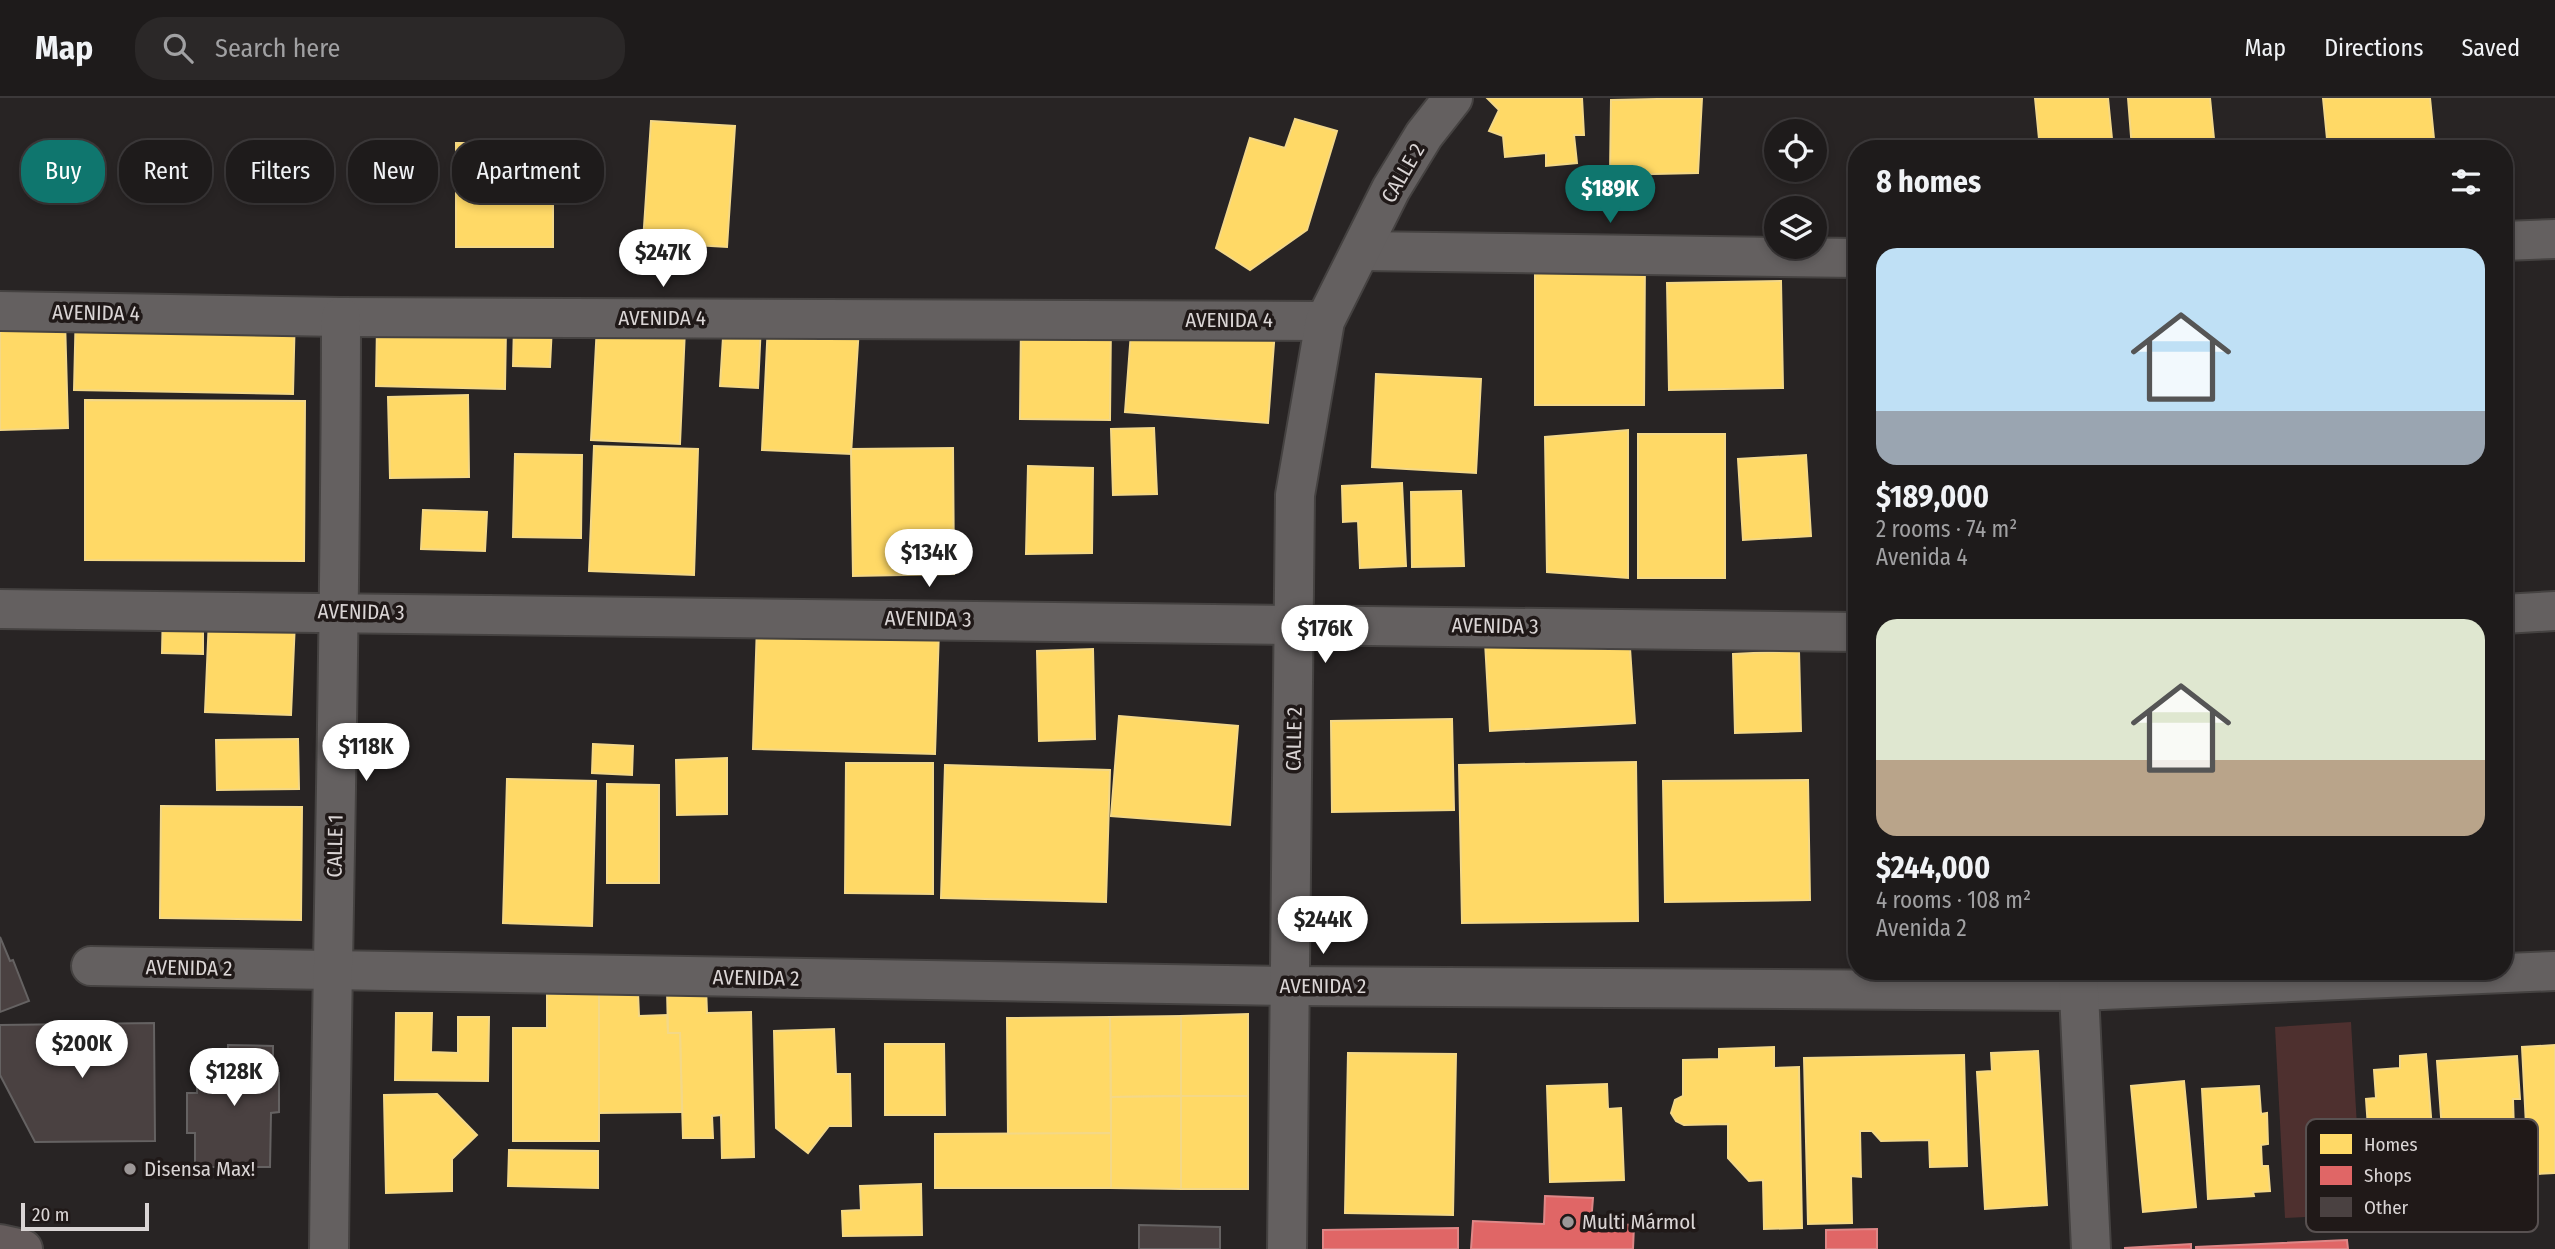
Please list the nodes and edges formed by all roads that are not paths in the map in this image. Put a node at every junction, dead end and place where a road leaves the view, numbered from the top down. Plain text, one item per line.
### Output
1 (1453, 98) edge
2 (2555, 239) edge
3 (2513, 241) edge
4 (1362, 251) junction
5 (1848, 258) edge
6 (0, 311) edge
7 (341, 317) junction
8 (1325, 321) junction
9 (0, 610) edge
10 (341, 611) junction
11 (2555, 611) edge
12 (2513, 613) edge
13 (1296, 623) junction
14 (1848, 632) edge
15 (91, 966) dead end
16 (331, 971) junction
17 (2555, 971) edge
18 (2513, 972) edge
19 (2126, 980) edge
20 (2078, 981) edge
21 (1290, 986) junction
22 (0, 1244) edge
23 (23, 1249) edge
24 (329, 1249) edge
25 (1287, 1249) edge
26 (2091, 1249) edge

1 - 4 street, CALLE 2
2 - 3 street
4 - 5 street
4 - 8 street, CALLE 2
6 - 7 street, AVENIDA 4
7 - 8 street, AVENIDA 4
7 - 10 street, CALLE 1
8 - 13 street, CALLE 2
9 - 10 street, AVENIDA 3
10 - 13 street, AVENIDA 3
10 - 16 street, CALLE 1
11 - 12 street
13 - 14 street, AVENIDA 3
13 - 21 street, CALLE 2
15 - 16 street, AVENIDA 2
16 - 21 street, AVENIDA 2
16 - 24 street, CALLE 1
17 - 18 street, AVENIDA 2
19 - 20 street, AVENIDA 2
20 - 21 street, AVENIDA 2
20 - 26 street
21 - 25 street, CALLE 2
22 - 23 main road

